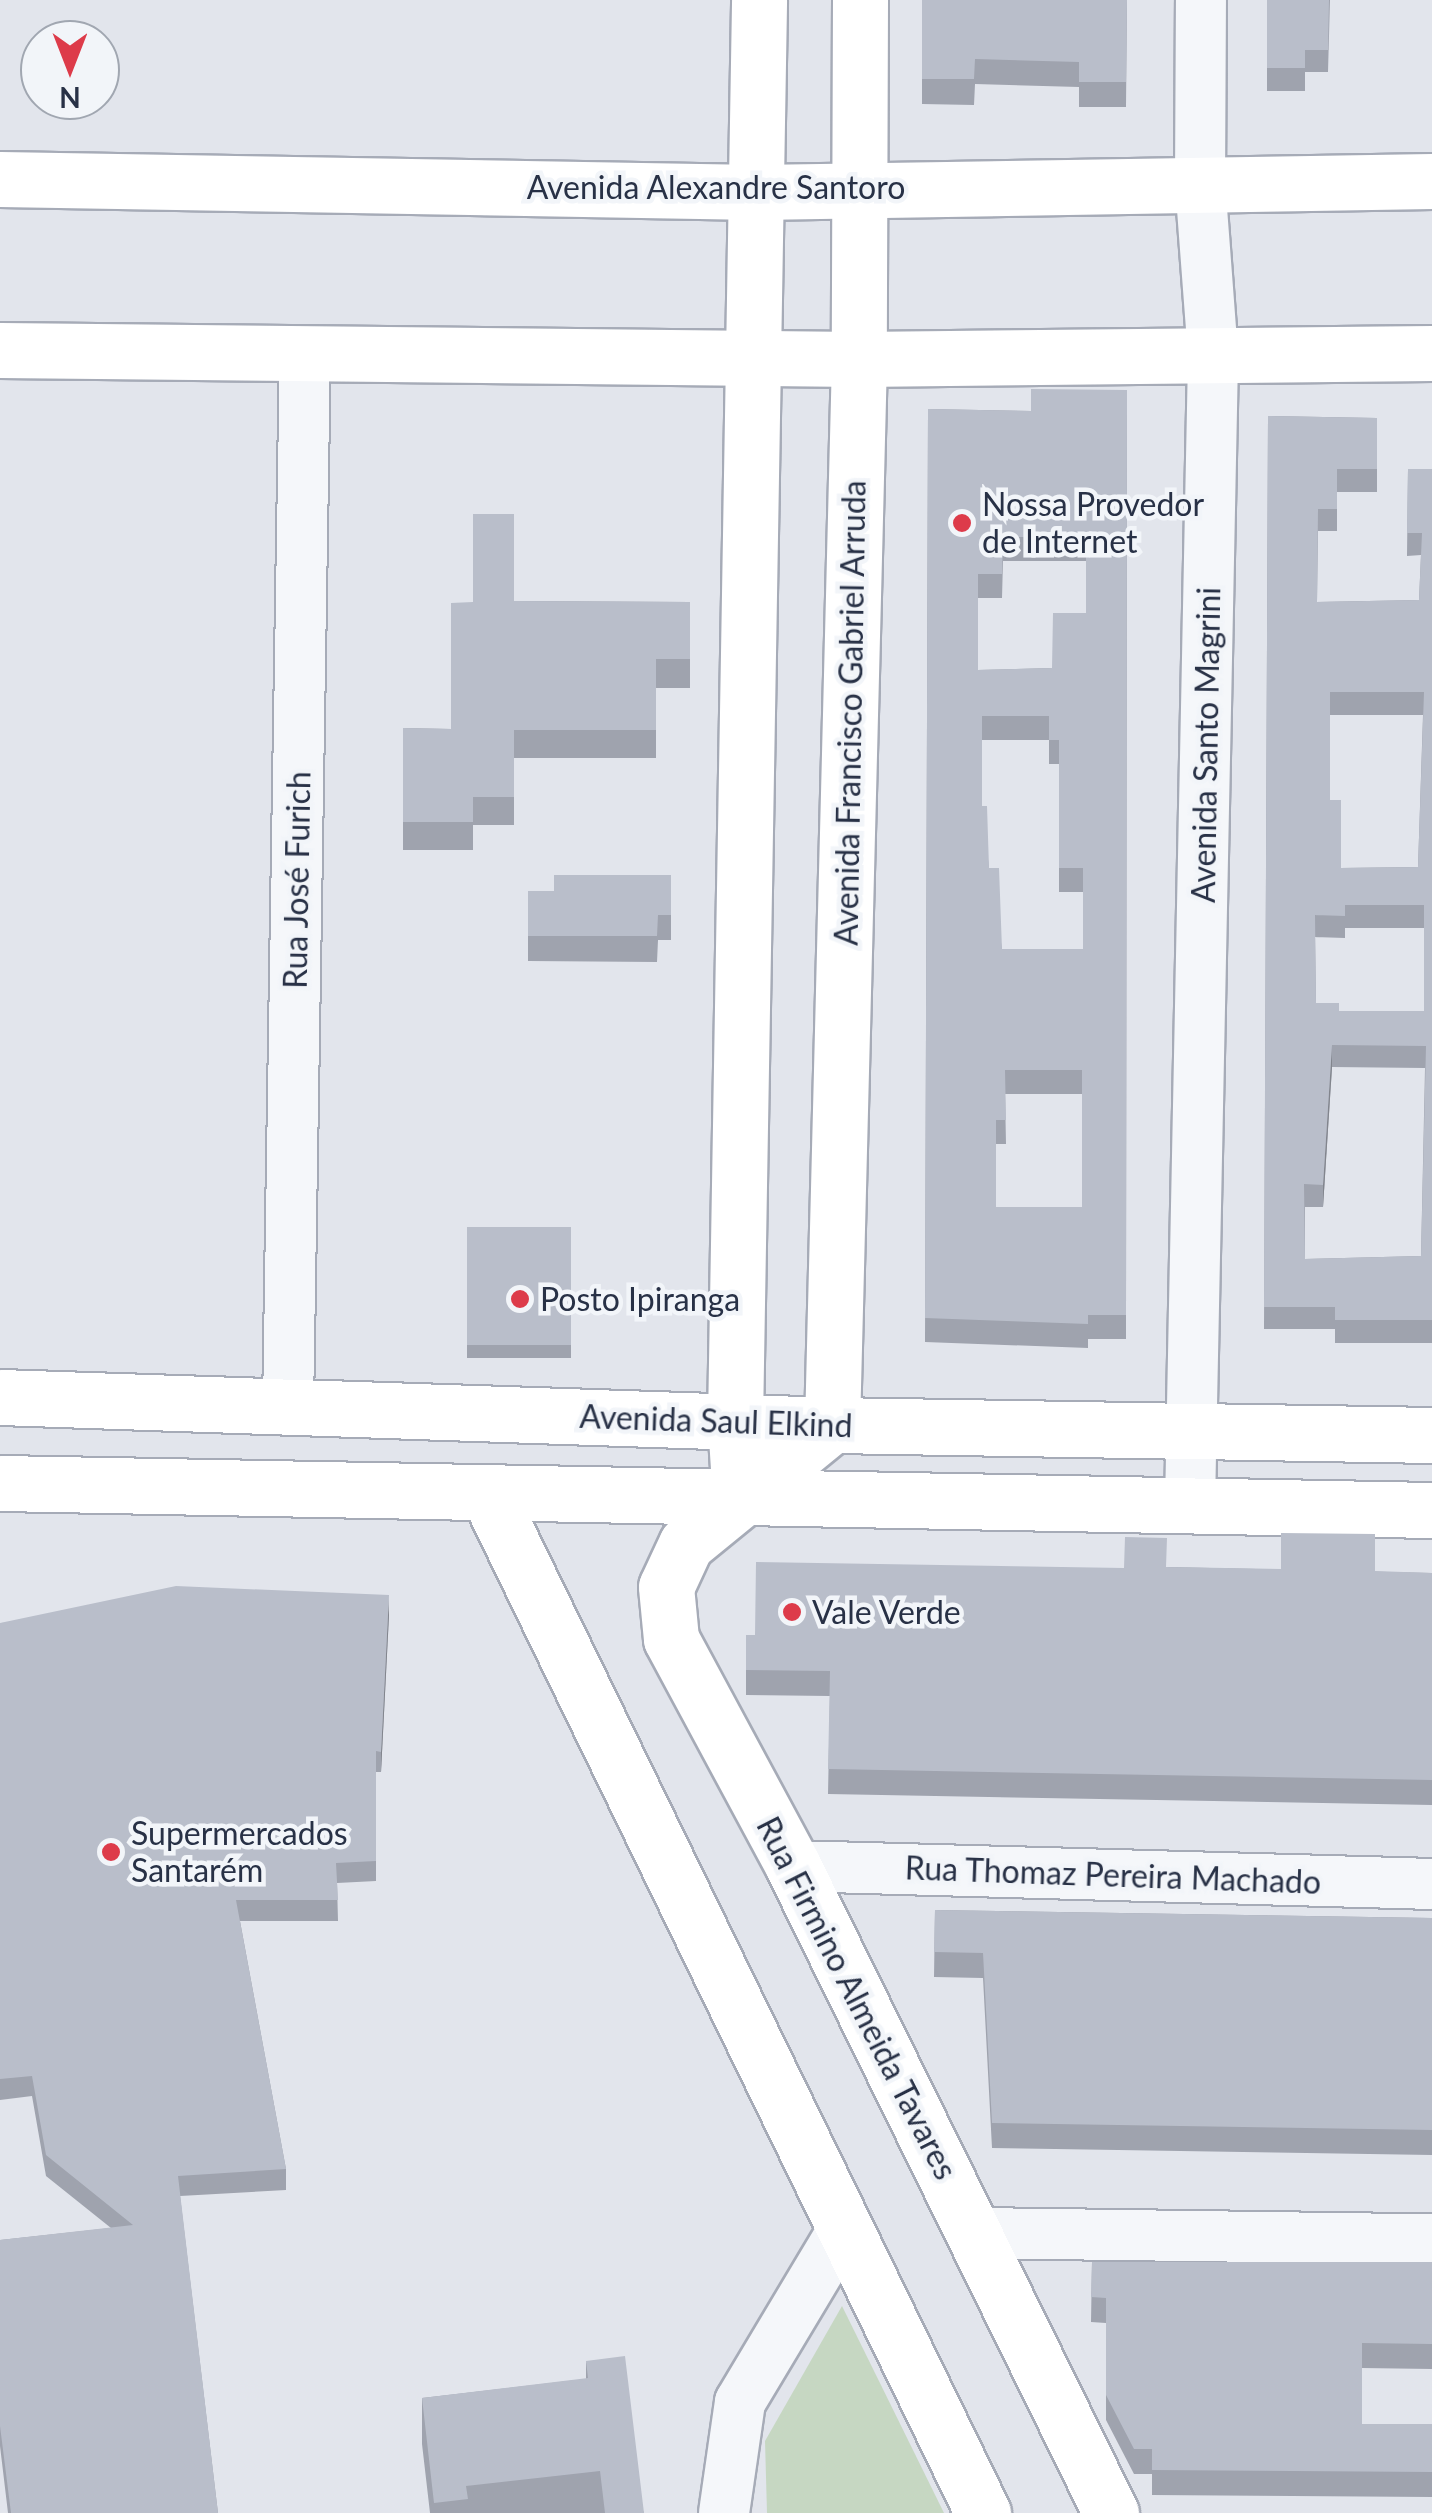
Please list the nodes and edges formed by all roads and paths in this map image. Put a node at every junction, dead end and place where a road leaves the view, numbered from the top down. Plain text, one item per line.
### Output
1 (759, 0) edge
2 (860, 0) edge
3 (1201, 0) edge
4 (0, 179) edge
5 (1432, 181) edge
6 (1200, 183) junction
7 (859, 186) junction
8 (756, 192) junction
9 (0, 350) edge
10 (305, 352) junction
11 (1432, 353) edge
12 (754, 354) junction
13 (1213, 355) junction
14 (859, 359) junction
15 (0, 1397) edge
16 (288, 1408) junction
17 (736, 1421) junction
18 (832, 1425) junction
19 (1193, 1431) junction
20 (1432, 1435) edge
21 (0, 1482) edge
22 (488, 1494) junction
23 (740, 1500) junction
24 (1190, 1505) junction
25 (1432, 1510) edge
26 (793, 1866) junction
27 (1432, 1884) edge
28 (844, 2228) junction
29 (976, 2234) junction
30 (1432, 2240) edge
31 (724, 2513) edge
32 (984, 2513) edge
33 (1111, 2513) edge

1 - 8 main road
2 - 7 main road, Avenida Francisco Gabriel Arruda
3 - 6 street, Avenida Santo Magrini
4 - 8 main road, Avenida Alexandre Santoro
5 - 6 main road, Avenida Alexandre Santoro
6 - 7 main road, Avenida Alexandre Santoro
6 - 13 street, Avenida Santo Magrini
7 - 8 main road, Avenida Alexandre Santoro
7 - 14 main road, Avenida Francisco Gabriel Arruda
8 - 12 main road
9 - 10 main road
10 - 12 main road
10 - 16 street, Rua José Furich
11 - 13 main road
12 - 14 main road
12 - 17 main road
13 - 14 main road
13 - 19 street, Avenida Santo Magrini
14 - 18 main road, Avenida Francisco Gabriel Arruda
15 - 16 main road, Avenida Saul Elkind
16 - 17 main road, Avenida Saul Elkind
17 - 18 main road, Avenida Saul Elkind
17 - 23 main road
18 - 19 main road, Avenida Saul Elkind
18 - 23 main road, Rua Firmino Almeida Tavares
19 - 20 main road, Avenida Saul Elkind
19 - 24 street, Avenida Santo Magrini
21 - 22 main road
22 - 23 main road
22 - 28 main road
23 - 24 main road
23 - 26 main road, Rua Firmino Almeida Tavares
24 - 25 main road
26 - 27 street, Rua Thomaz Pereira Machado
26 - 29 main road, Rua Firmino Almeida Tavares
28 - 31 street
28 - 32 main road
29 - 30 street
29 - 33 main road, Rua Firmino Almeida Tavares

